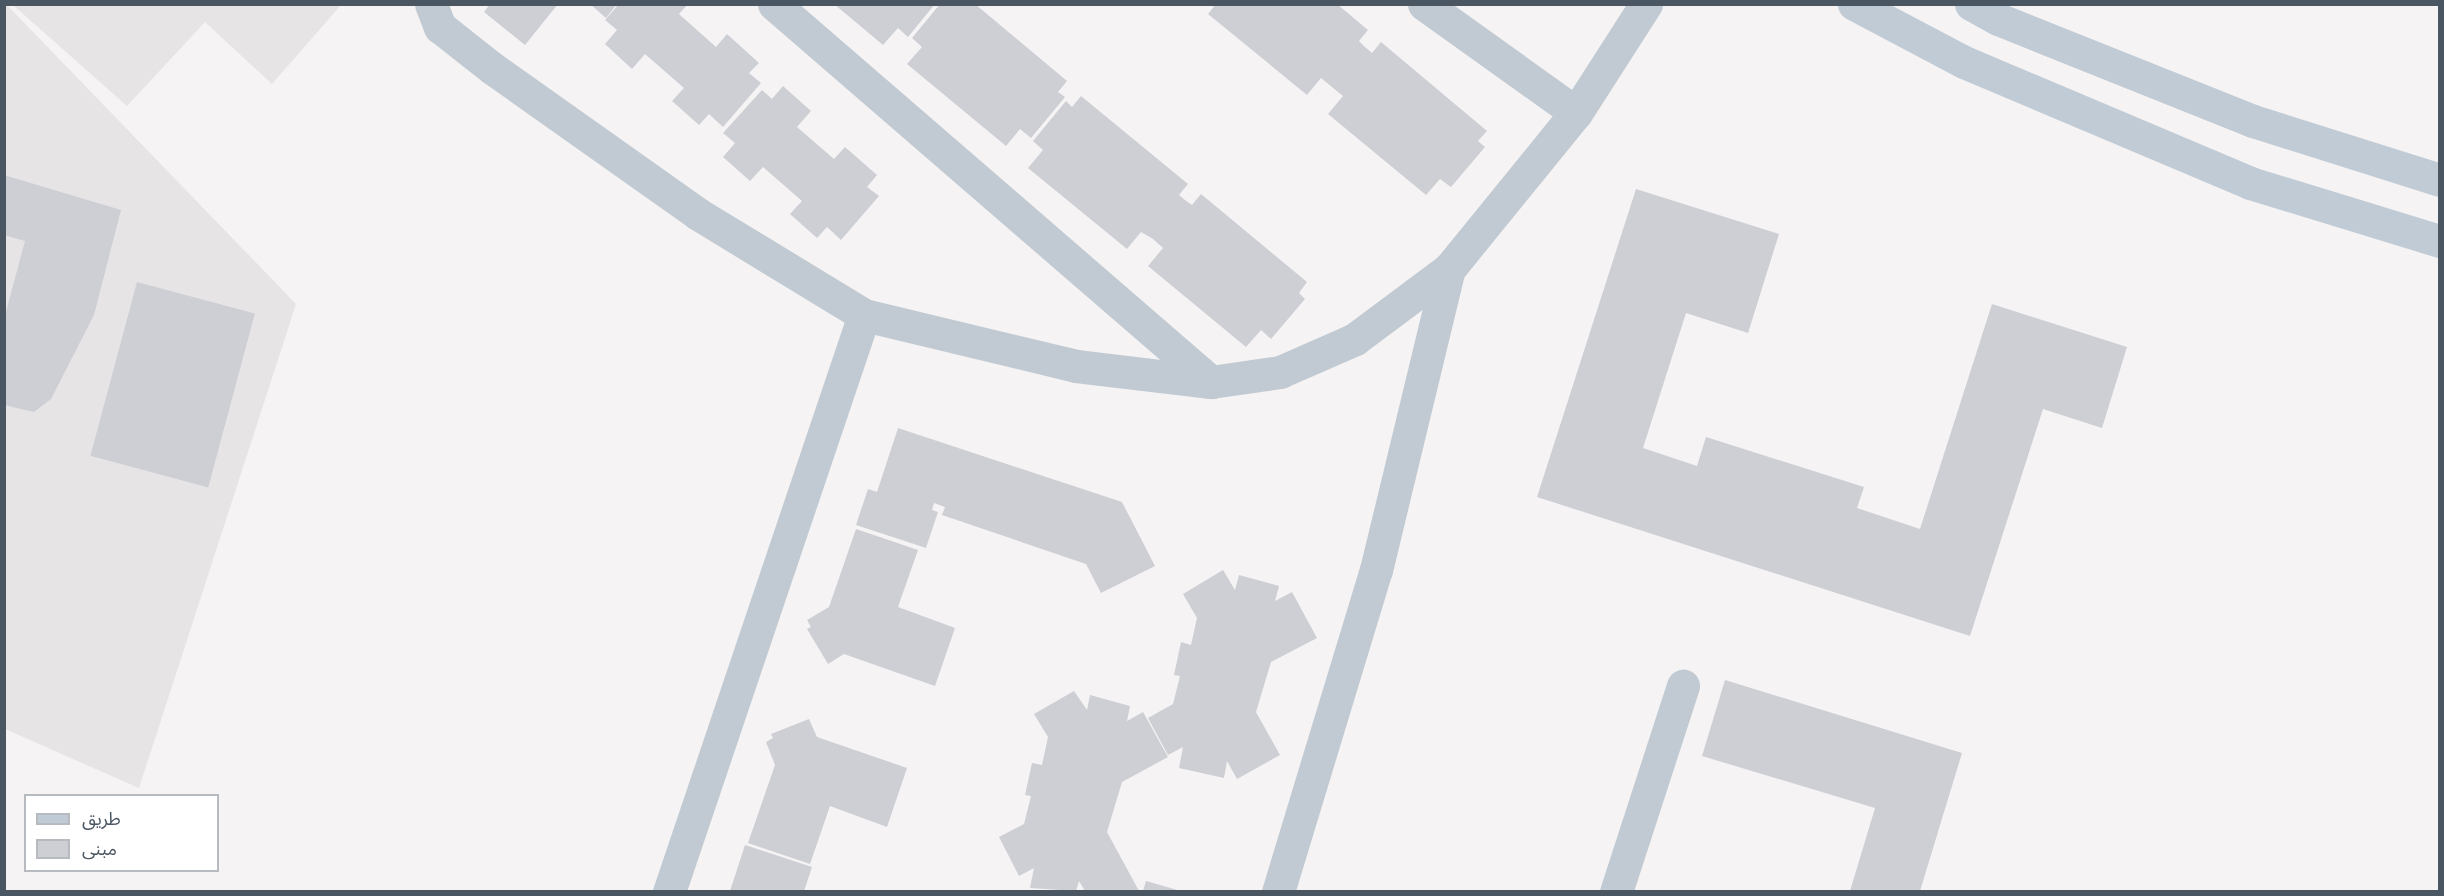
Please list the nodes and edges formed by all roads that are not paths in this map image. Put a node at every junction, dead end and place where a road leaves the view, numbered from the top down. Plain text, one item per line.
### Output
1 (431, 4) edge
2 (774, 4) edge
3 (1424, 4) edge
4 (1646, 4) edge
5 (1854, 4) edge
6 (1971, 4) edge
7 (1576, 113) junction
8 (2439, 180) edge
9 (2439, 242) edge
10 (1449, 269) junction
11 (864, 315) junction
12 (1211, 381) junction
13 (1683, 686) dead end
14 (669, 891) edge
15 (1278, 891) edge
16 (1616, 891) edge

1 - 11 street
2 - 12 street
3 - 7 street
4 - 7 street
5 - 9 main road
6 - 8 main road
7 - 10 street
10 - 12 street
10 - 15 street
11 - 12 street
11 - 14 street
13 - 16 street

